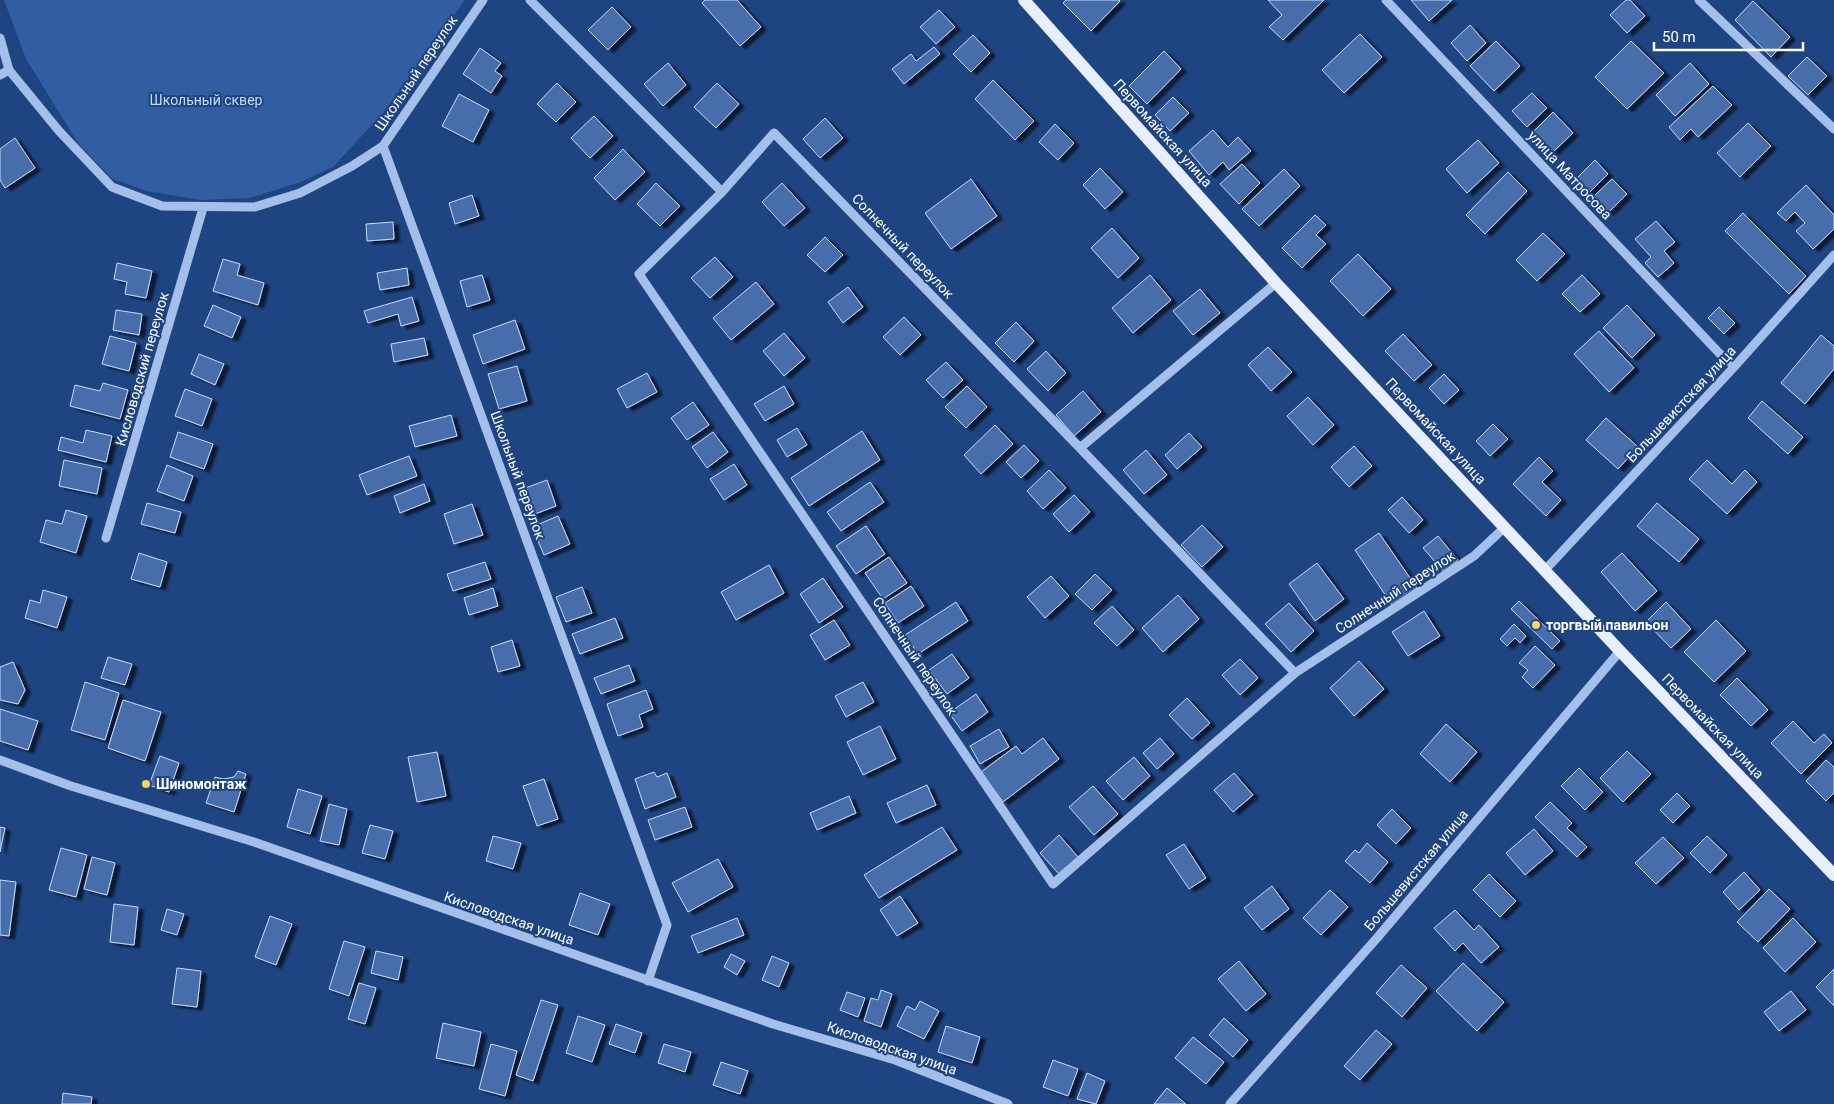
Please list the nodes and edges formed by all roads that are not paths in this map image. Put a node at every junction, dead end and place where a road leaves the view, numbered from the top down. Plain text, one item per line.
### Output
1 (483, 0) edge
2 (530, 0) edge
3 (1024, 0) edge
4 (1386, 0) edge
5 (1699, 0) edge
6 (0, 38) edge
7 (9, 70) junction
8 (0, 75) edge
9 (1834, 129) edge
10 (383, 146) junction
11 (722, 192) junction
12 (203, 208) junction
13 (1834, 255) edge
14 (1276, 283) junction
15 (1735, 366) junction
16 (1080, 448) junction
17 (1505, 527) junction
18 (106, 538) dead end
19 (1545, 570) junction
20 (1620, 651) junction
21 (1295, 674) junction
22 (0, 760) edge
23 (1834, 875) edge
24 (648, 981) junction
25 (1008, 1104) edge
26 (1230, 1104) edge

1 - 10 street, Школьный переулок
2 - 11 street
3 - 14 main road, Первомайская улица
4 - 15 street, улица Матросова
5 - 9 street
6 - 7 street
7 - 8 street
7 - 12 street
10 - 12 street
10 - 24 street, Школьный переулок
11 - 16 street, Солнечный переулок
11 - 21 street, Солнечный переулок
12 - 18 street, Кисловодский переулок
13 - 15 street, Большевистская улица
14 - 16 street
14 - 17 main road, Первомайская улица
15 - 19 street, Большевистская улица
16 - 21 street, Солнечный переулок
17 - 19 main road, Первомайская улица
17 - 21 street, Солнечный переулок
19 - 20 main road, Первомайская улица
20 - 23 main road, Первомайская улица
20 - 26 street, Большевистская улица
22 - 24 street, Кисловодская улица
24 - 25 street, Кисловодская улица

